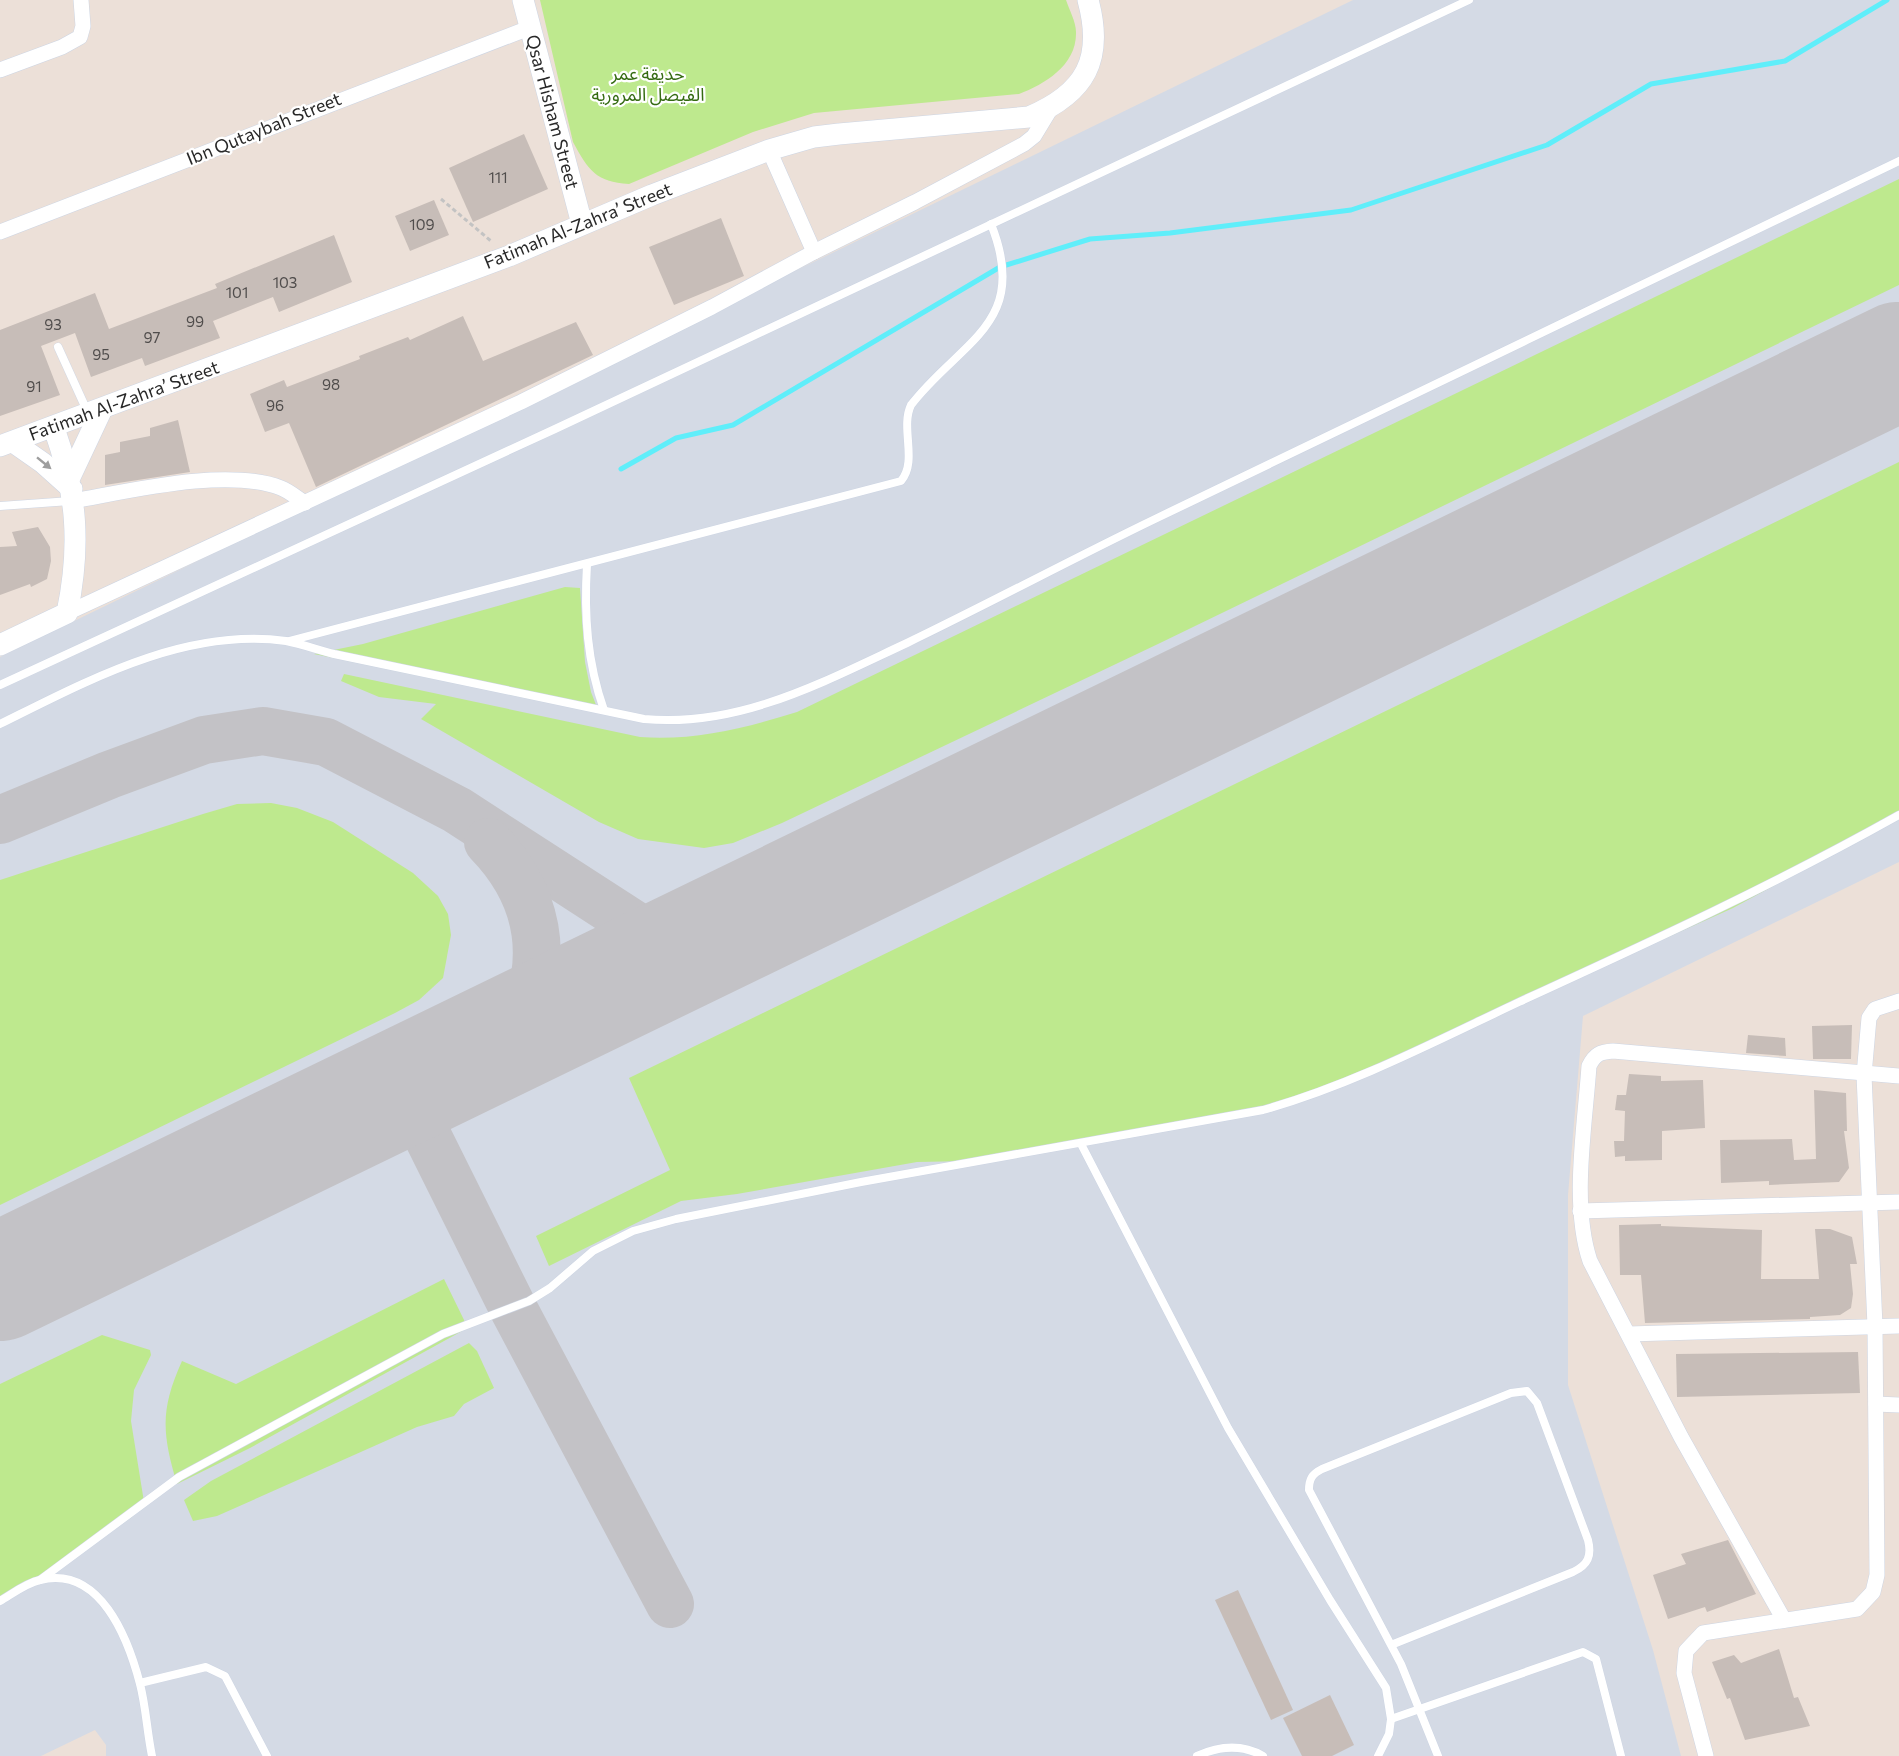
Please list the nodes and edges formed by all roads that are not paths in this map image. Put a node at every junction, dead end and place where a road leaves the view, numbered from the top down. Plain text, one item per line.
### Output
1 (81, 0) edge
2 (523, 0) edge
3 (1088, 0) edge
4 (1469, 0) edge
5 (529, 28) junction
6 (0, 70) edge
7 (1052, 108) junction
8 (769, 150) junction
9 (1899, 161) edge
10 (582, 224) junction
11 (991, 224) junction
12 (0, 232) edge
13 (814, 252) junction
14 (58, 347) dead end
15 (95, 412) junction
16 (54, 428) junction
17 (7, 444) edge
18 (72, 489) junction
19 (305, 503) junction
20 (0, 506) edge
21 (587, 564) junction
22 (67, 613) junction
23 (286, 641) junction
24 (0, 645) edge
25 (0, 685) edge
26 (604, 710) junction
27 (0, 724) edge
28 (1899, 814) edge
29 (1899, 1001) edge
30 (1864, 1075) junction
31 (1899, 1076) edge
32 (1081, 1144) junction
33 (1899, 1202) edge
34 (1870, 1203) junction
35 (1580, 1211) junction
36 (1875, 1326) junction
37 (1899, 1326) edge
38 (1629, 1334) junction
39 (1876, 1404) junction
40 (1899, 1405) edge
41 (40, 1580) junction
42 (0, 1601) edge
43 (1784, 1620) junction
44 (1392, 1645) junction
45 (140, 1683) junction
46 (1420, 1708) junction
47 (1391, 1719) junction
48 (152, 1756) edge
49 (267, 1756) edge
50 (1197, 1756) edge
51 (1263, 1756) edge
52 (1378, 1756) edge
53 (1438, 1756) edge
54 (1621, 1756) edge
55 (1706, 1756) edge

1 - 6 street
2 - 5 street, Qsar Hisham Street
3 - 7 street, Fatimah Al-Zahra’ Street
4 - 11 lane
5 - 10 street, Qsar Hisham Street
5 - 12 street, Ibn Qutaybah Street
7 - 8 street, Fatimah Al-Zahra’ Street
7 - 13 street
8 - 10 street, Fatimah Al-Zahra’ Street
8 - 13 street
9 - 26 lane
10 - 15 street, Fatimah Al-Zahra’ Street
11 - 21 lane
11 - 25 lane
13 - 19 street
14 - 15 lane
15 - 16 street, Fatimah Al-Zahra’ Street
15 - 18 street
16 - 17 street, Fatimah Al-Zahra’ Street
16 - 18 street
17 -> 18 street
18 - 19 street
18 - 20 lane
18 - 22 street
19 - 22 street
21 - 23 lane
21 - 26 lane
22 - 24 street
23 - 26 lane
23 - 27 lane
28 - 32 lane
29 - 30 street
30 - 31 street
30 - 34 street
30 - 35 street
32 - 41 lane
32 - 47 lane
33 - 34 street
34 - 35 street
34 - 36 street
35 - 38 street
36 - 37 street
36 - 38 street
36 - 39 street
38 - 43 street
39 - 40 street
39 - 43 street
41 - 42 lane
41 - 45 lane
43 - 55 street
44 - 44 lane
44 - 46 lane
45 - 48 lane
45 - 49 lane
46 - 47 lane
46 - 53 lane
46 - 54 lane
47 - 52 lane
50 - 51 lane

